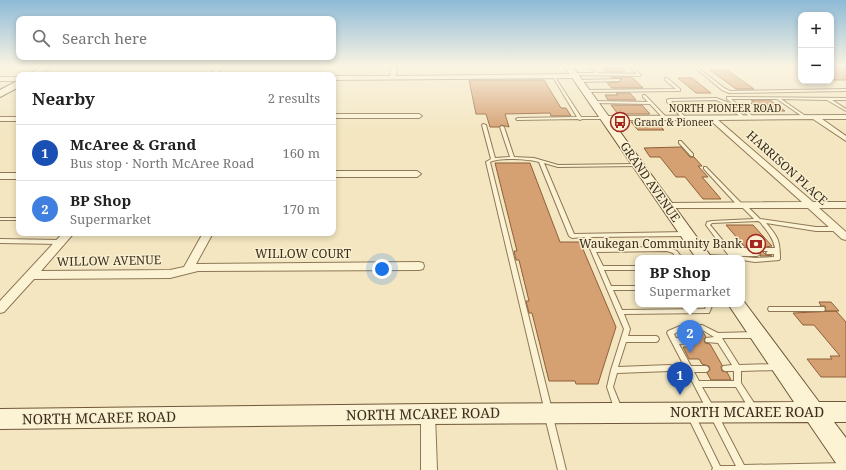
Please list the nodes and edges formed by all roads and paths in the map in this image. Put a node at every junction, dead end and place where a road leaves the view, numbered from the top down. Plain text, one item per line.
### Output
1 (10, 88) edge
2 (561, 88) edge
3 (583, 88) edge
4 (677, 88) edge
5 (722, 88) edge
6 (608, 90) joint
7 (846, 90) edge
8 (585, 91) junction
9 (0, 94) edge
10 (644, 96) dead end
11 (777, 98) junction
12 (827, 98) junction
13 (846, 99) edge
14 (593, 102) junction
15 (651, 103) junction
16 (846, 110) edge
17 (336, 116) edge
18 (419, 116) dead end
19 (846, 117) edge
20 (605, 118) junction
21 (665, 118) junction
22 (684, 118) junction
23 (712, 118) junction
24 (744, 118) junction
25 (754, 118) junction
26 (806, 118) junction
27 (814, 118) junction
28 (0, 119) edge
29 (16, 119) edge
30 (518, 119) dead end
31 (580, 119) junction
32 (484, 125) dead end
33 (502, 127) dead end
34 (846, 139) edge
35 (680, 142) dead end
36 (692, 155) dead end
37 (512, 158) junction
38 (493, 159) junction
39 (541, 161) junction
40 (638, 165) junction
41 (706, 168) dead end
42 (336, 174) edge
43 (417, 174) dead end
44 (0, 176) edge
45 (16, 176) edge
46 (811, 205) junction
47 (846, 205) edge
48 (667, 206) junction
49 (742, 206) junction
50 (16, 219) edge
51 (0, 220) edge
52 (760, 221) junction
53 (837, 229) junction
54 (687, 234) junction
55 (66, 236) edge
56 (206, 236) edge
57 (587, 236) junction
58 (846, 237) edge
59 (0, 241) edge
60 (60, 242) junction
61 (593, 250) junction
62 (777, 250) junction
63 (768, 251) dead end
64 (756, 252) dead end
65 (730, 254) junction
66 (677, 255) edge
67 (702, 255) edge
68 (724, 255) edge
69 (733, 255) edge
70 (745, 258) edge
71 (419, 266) dead end
72 (601, 268) junction
73 (635, 268) edge
74 (188, 269) junction
75 (30, 275) junction
76 (610, 288) junction
77 (635, 288) edge
78 (709, 307) edge
79 (739, 307) edge
80 (0, 308) edge
81 (771, 309) dead end
82 (822, 309) dead end
83 (620, 312) junction
84 (759, 335) junction
85 (656, 338) dead end
86 (718, 338) junction
87 (624, 339) junction
88 (708, 340) dead end
89 (674, 341) junction
90 (689, 341) dead end
91 (781, 367) junction
92 (670, 368) dead end
93 (725, 368) dead end
94 (737, 368) junction
95 (689, 369) junction
96 (706, 369) dead end
97 (614, 370) junction
98 (697, 384) junction
99 (738, 384) junction
100 (690, 412) junction
101 (713, 412) junction
102 (755, 412) junction
103 (813, 412) junction
104 (846, 412) edge
105 (548, 413) junction
106 (620, 413) junction
107 (428, 414) junction
108 (0, 419) edge
109 (846, 458) edge
110 (846, 467) edge
111 (429, 470) edge
112 (562, 470) edge
113 (717, 470) edge
114 (743, 470) edge

1 - 9 street
2 - 31 lane
3 - 8 street, GRAND AVENUE
4 - 6 lane
5 - 7 lane
6 - 8 lane
8 - 14 street, GRAND AVENUE
10 - 15 lane
11 - 12 lane
11 - 25 lane
11 - 26 lane
12 - 13 lane
12 - 16 lane
14 - 15 lane
14 - 20 street, GRAND AVENUE
15 - 21 lane
17 - 18 street
19 - 27 street, NORTH PIONEER ROAD
20 - 21 street, NORTH PIONEER ROAD
20 - 31 lane
20 - 40 street, GRAND AVENUE
21 - 22 street, NORTH PIONEER ROAD
22 - 23 street, NORTH PIONEER ROAD
22 - 24 lane
23 - 24 street, NORTH PIONEER ROAD
23 - 46 street, HARRISON PLACE
24 - 25 street, NORTH PIONEER ROAD
25 - 26 street, NORTH PIONEER ROAD
26 - 27 street, NORTH PIONEER ROAD
27 - 34 street
28 - 29 street
30 - 31 lane
32 - 38 lane
33 - 37 lane
35 - 36 lane
37 - 38 lane
37 - 39 lane
38 - 105 lane
39 - 40 lane
39 - 57 lane
40 - 48 street, GRAND AVENUE
41 - 49 lane
42 - 43 street
44 - 45 street
46 - 47 street
46 - 49 street
46 - 53 street, HARRISON PLACE
48 - 49 street
48 - 54 street, GRAND AVENUE
49 - 52 lane
50 - 51 lane
52 - 53 lane
52 - 62 lane
52 - 65 lane
53 - 58 street, HARRISON PLACE
54 - 57 lane
54 - 67 street, GRAND AVENUE
55 - 60 street
56 - 74 street
57 - 61 lane
59 - 60 lane
60 - 75 street
61 - 66 lane
61 - 72 lane
62 - 63 lane
62 - 70 lane
64 - 65 lane
65 - 68 lane
65 - 69 lane
71 - 74 street, WILLOW COURT
72 - 73 lane
72 - 76 lane
74 - 75 street, WILLOW AVENUE
75 - 80 street
76 - 77 lane
76 - 83 lane
78 - 83 lane
79 - 84 street
81 - 82 lane
83 - 87 lane
84 - 86 lane
84 - 91 street
85 - 87 lane
86 - 88 lane
86 - 89 lane
86 - 94 lane
87 - 97 lane
89 - 90 lane
89 - 95 lane
91 - 94 lane
91 - 103 street
92 - 97 lane
93 - 94 lane
94 - 99 lane
95 - 96 lane
95 - 98 lane
97 - 106 lane
98 - 99 lane
98 - 101 lane
99 - 102 lane
100 - 101 street, NORTH MCAREE ROAD
100 - 106 street, NORTH MCAREE ROAD
100 - 113 lane
101 - 102 street, NORTH MCAREE ROAD
101 - 114 lane
102 - 103 street, NORTH MCAREE ROAD
103 - 104 street, NORTH MCAREE ROAD
103 - 109 street
105 - 106 street, NORTH MCAREE ROAD
105 - 107 street, NORTH MCAREE ROAD
105 - 112 lane
107 - 108 street, NORTH MCAREE ROAD
107 - 111 street
110 - 114 lane
113 - 114 lane

